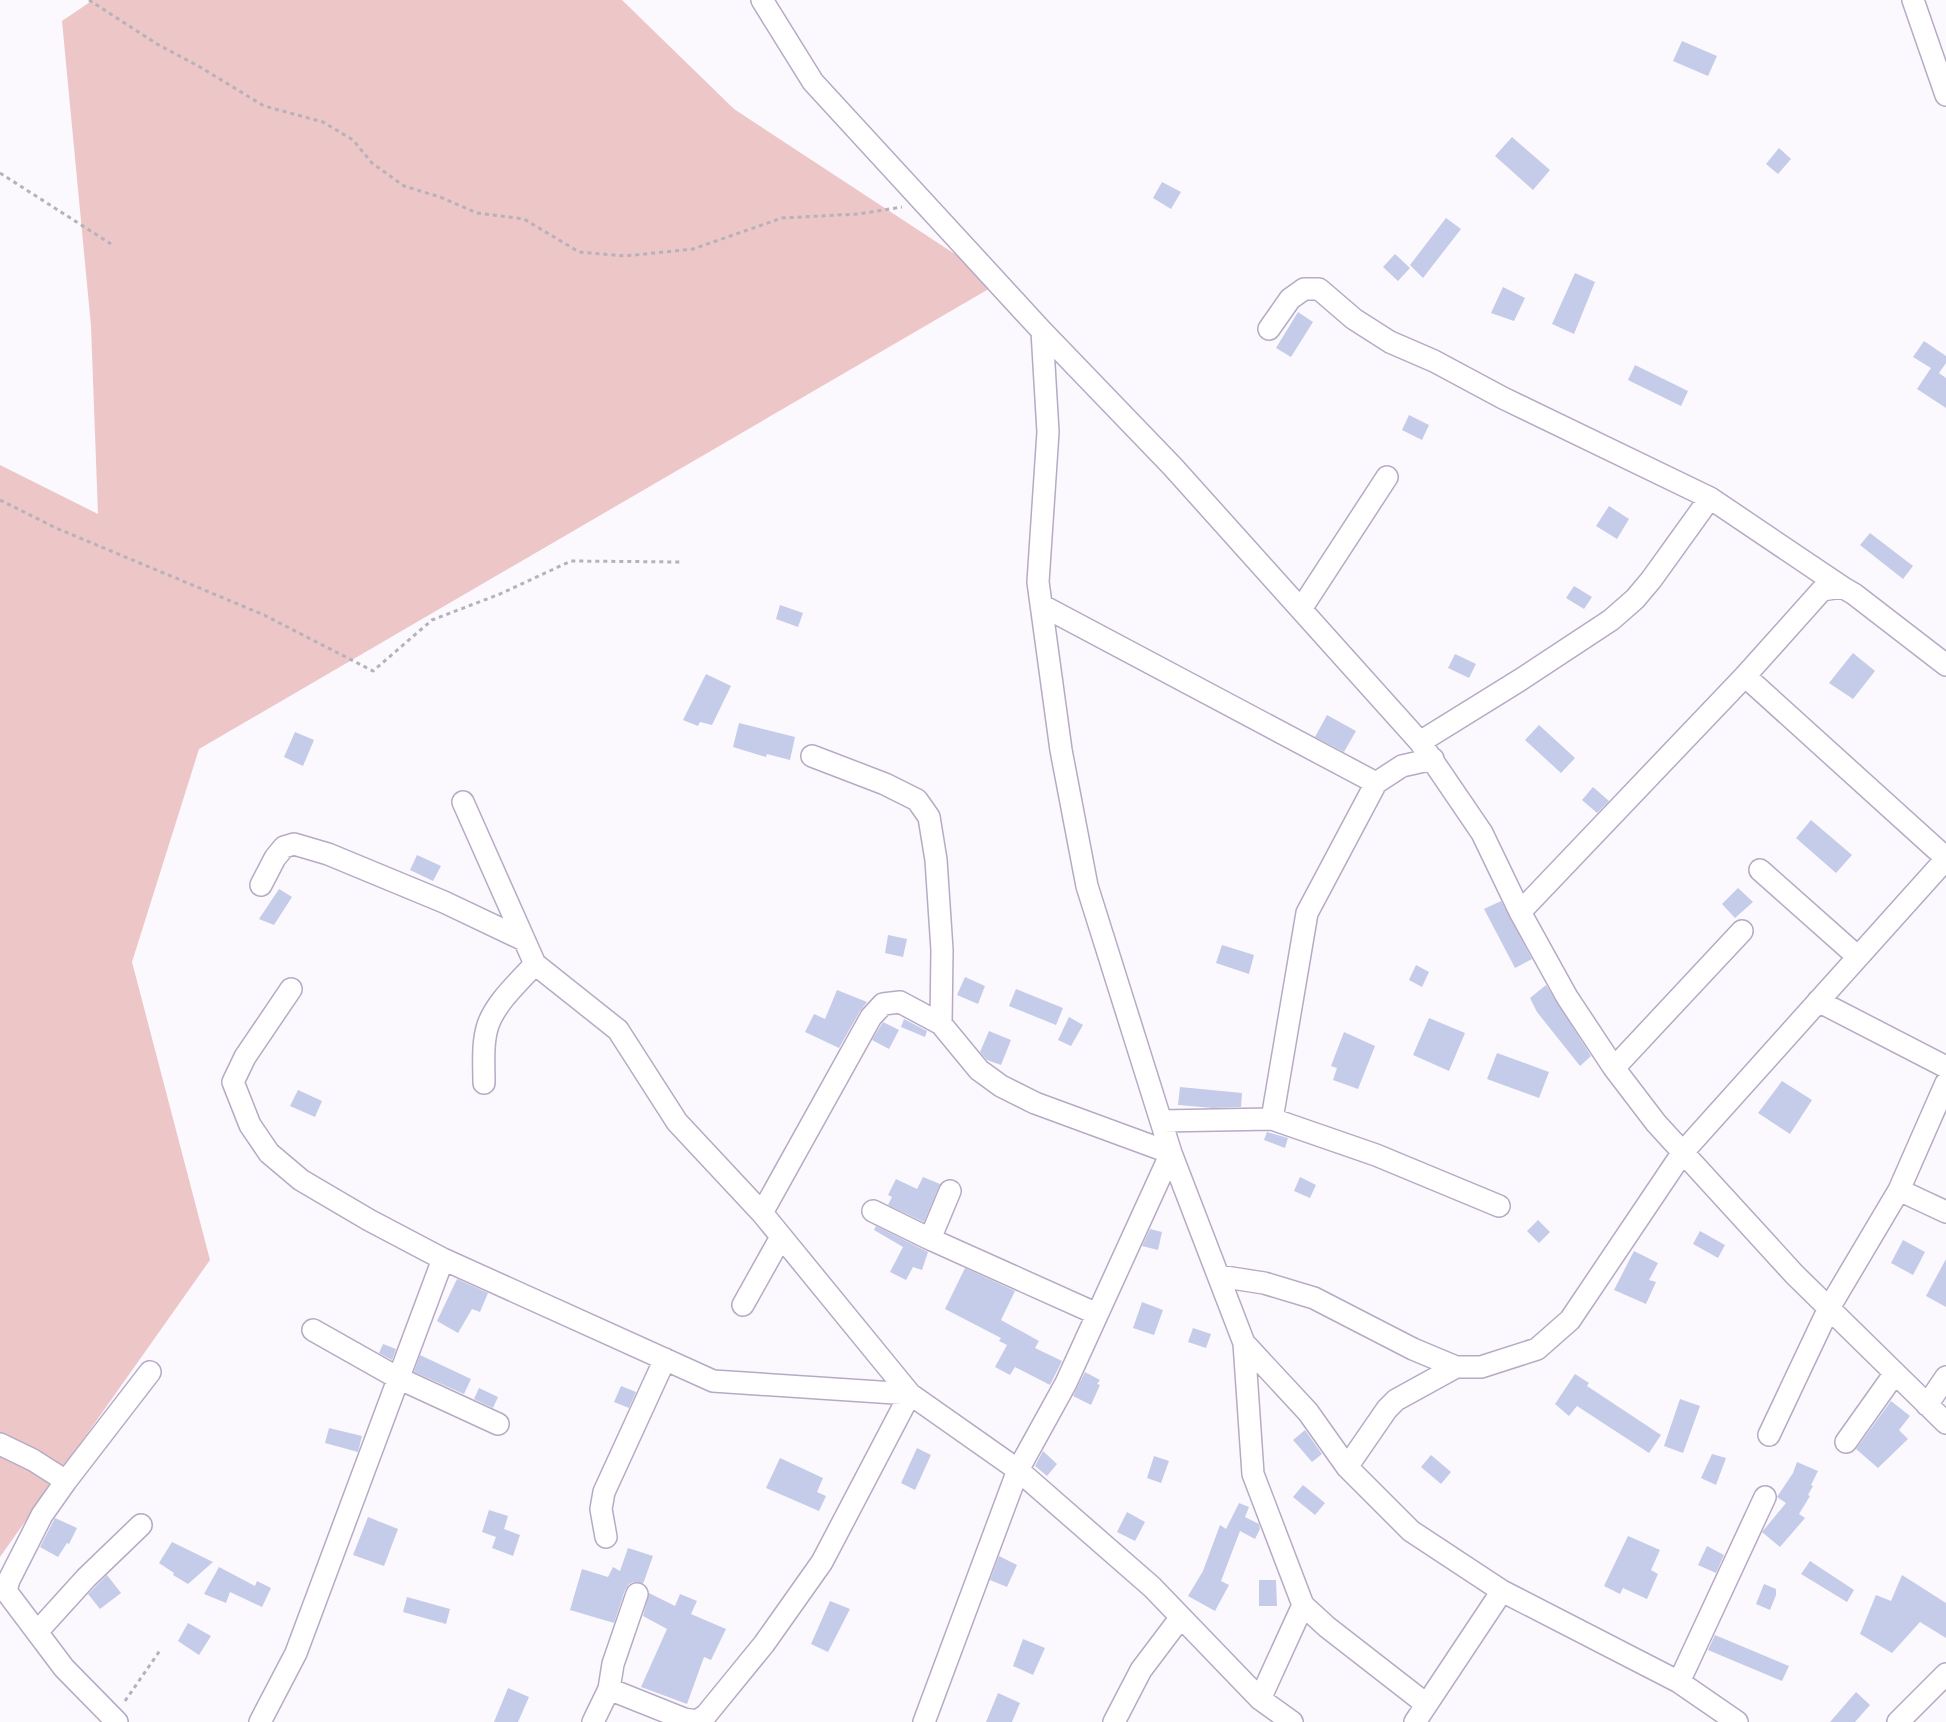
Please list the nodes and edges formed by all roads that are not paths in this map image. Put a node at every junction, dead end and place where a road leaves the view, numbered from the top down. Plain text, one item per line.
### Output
1 (762, 0) edge
2 (1913, 0) edge
3 (1946, 95) edge
4 (1269, 329) dead end
5 (1042, 331) junction
6 (1387, 477) dead end
7 (1710, 498) junction
8 (1842, 586) junction
9 (1042, 606) junction
10 (1301, 609) junction
11 (1946, 665) edge
12 (1745, 676) junction
13 (1426, 750) junction
14 (812, 756) dead end
15 (1376, 783) junction
16 (463, 802) dead end
17 (1946, 858) edge
18 (1760, 870) dead end
19 (261, 885) dead end
20 (1520, 912) junction
21 (1742, 931) dead end
22 (524, 940) junction
23 (1858, 957) junction
24 (535, 964) junction
25 (291, 989) dead end
26 (1818, 1001) junction
27 (941, 1024) junction
28 (1614, 1068) junction
29 (1946, 1068) edge
30 (484, 1083) dead end
31 (1946, 1083) edge
32 (1272, 1120) junction
33 (1161, 1121) junction
34 (1683, 1152) junction
35 (1171, 1153) junction
36 (1899, 1190) junction
37 (950, 1191) dead end
38 (1499, 1206) dead end
39 (873, 1211) dead end
40 (1946, 1212) edge
41 (762, 1213) junction
42 (781, 1237) junction
43 (930, 1240) junction
44 (443, 1259) junction
45 (1219, 1276) junction
46 (743, 1305) dead end
47 (1829, 1308) junction
48 (1097, 1314) junction
49 (313, 1330) dead end
50 (1244, 1343) junction
51 (665, 1359) junction
52 (1456, 1367) junction
53 (150, 1372) dead end
54 (1895, 1374) junction
55 (1946, 1377) edge
56 (398, 1378) junction
57 (910, 1394) junction
58 (1927, 1405) junction
59 (1946, 1423) edge
60 (498, 1424) dead end
61 (1769, 1435) dead end
62 (1846, 1442) dead end
63 (0, 1444) edge
64 (1348, 1467) junction
65 (1018, 1470) junction
66 (66, 1481) junction
67 (1765, 1497) dead end
68 (140, 1525) dead end
69 (606, 1537) dead end
70 (1502, 1591) junction
71 (637, 1594) dead end
72 (1303, 1605) junction
73 (1181, 1617) junction
74 (37, 1632) junction
75 (1946, 1674) edge
76 (1679, 1682) junction
77 (608, 1689) junction
78 (1260, 1698) junction
79 (1426, 1704) junction
80 (115, 1720) edge
81 (260, 1722) edge
82 (593, 1722) edge
83 (924, 1722) edge
84 (1114, 1722) edge
85 (1292, 1722) edge
86 (1415, 1722) edge
87 (1738, 1722) edge
88 (1898, 1722) edge

1 - 5 street
2 - 3 street
4 - 7 street
5 - 9 street
5 - 10 street
6 - 10 street
7 - 8 street
7 - 13 street
8 - 11 street
8 - 12 street
9 - 15 street
9 - 33 street
10 - 13 street
12 - 17 street
12 - 20 street
13 - 15 street
13 - 20 street
14 - 27 street
15 - 32 street
16 - 22 street
17 - 23 street
18 - 23 street
19 - 22 street
20 - 28 street
21 - 28 street
22 - 24 street
23 - 26 street
24 - 30 street
24 - 41 street
25 - 44 street
26 - 29 street
26 - 34 street
27 - 35 street
27 - 41 street
28 - 34 street
31 - 36 street
32 - 33 street
32 - 38 street
33 - 35 street
34 - 47 street
34 - 52 street
35 - 45 street
35 - 48 street
36 - 40 street
36 - 47 street
37 - 43 street
39 - 43 street
41 - 42 street
42 - 46 street
42 - 57 street
43 - 48 street
44 - 51 street
44 - 56 street
45 - 50 street
45 - 52 street
47 - 54 street
47 - 61 street
48 - 65 street
49 - 56 street
50 - 64 street
50 - 72 street
51 - 57 street
51 - 69 street
52 - 64 street
53 - 66 street
54 - 58 street
54 - 62 street
55 - 58 street
56 - 60 street
56 - 81 street
57 - 65 street
57 - 77 street
58 - 59 street
63 - 66 street
64 - 70 street
65 - 73 street
65 - 83 street
66 - 74 street
67 - 76 street
68 - 74 street
70 - 76 street
70 - 79 street
71 - 77 street
72 - 78 street
72 - 79 street
73 - 78 street
73 - 84 street
74 - 80 street
75 - 88 street
76 - 87 street
77 - 82 street
78 - 85 street
79 - 86 street

